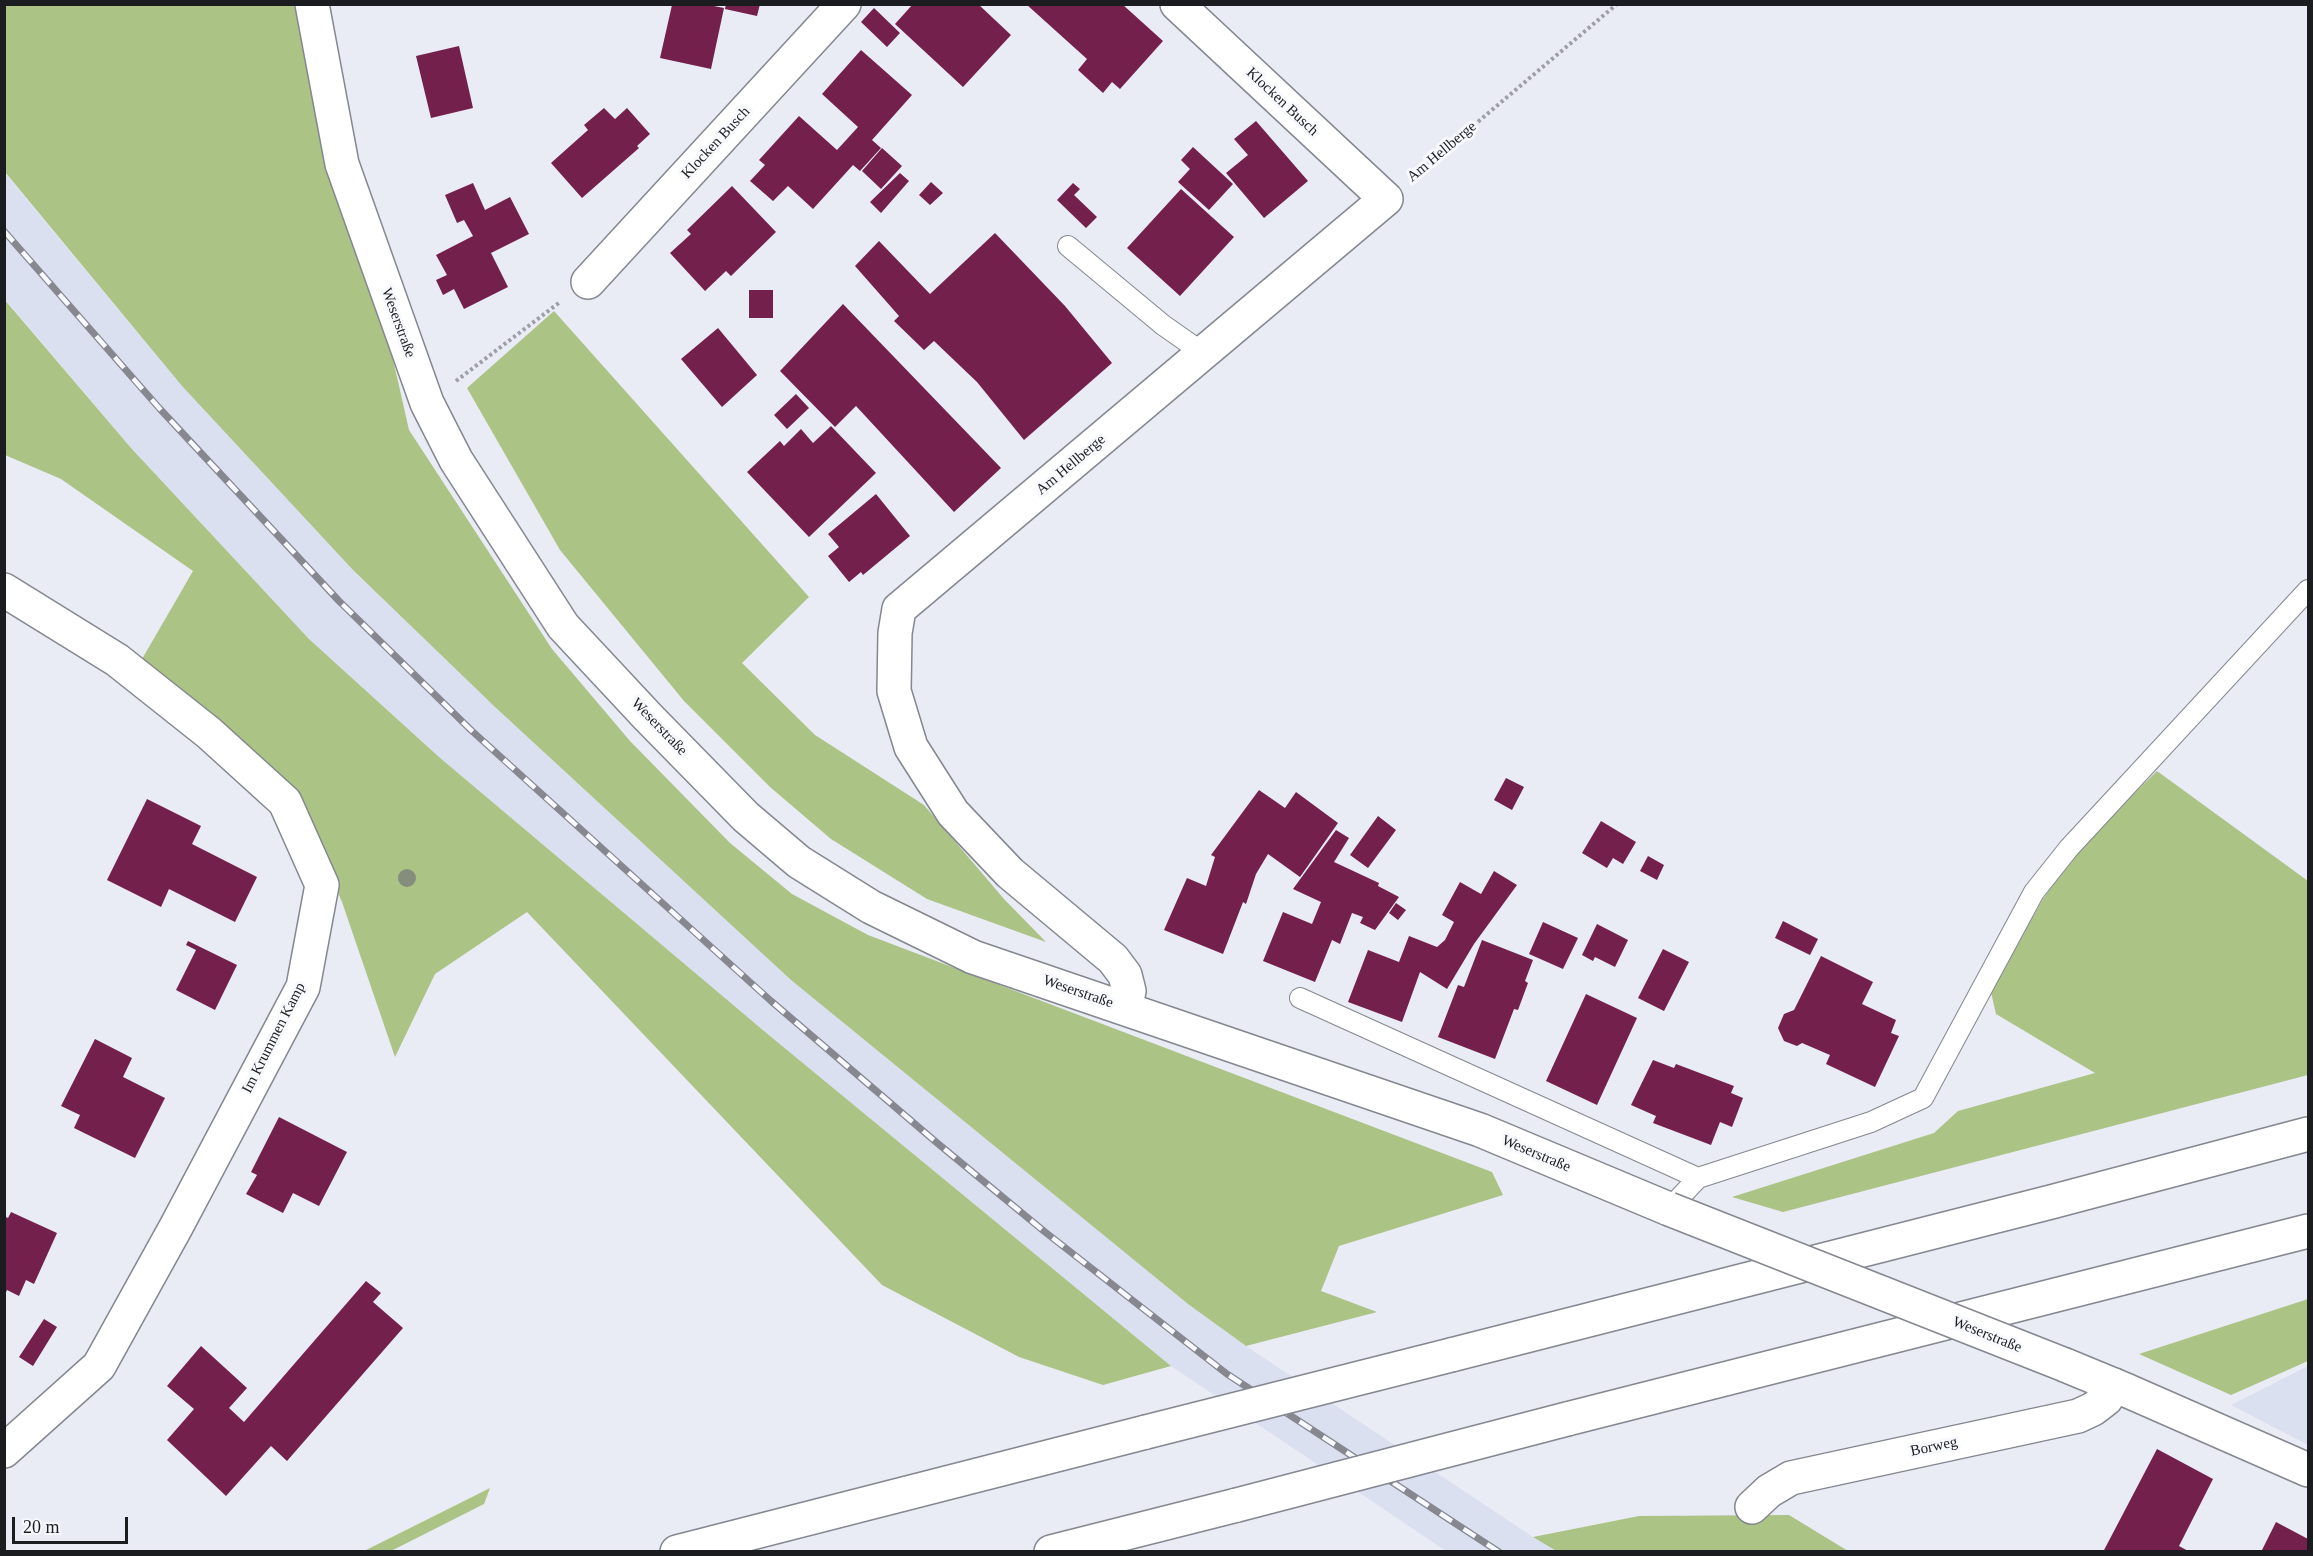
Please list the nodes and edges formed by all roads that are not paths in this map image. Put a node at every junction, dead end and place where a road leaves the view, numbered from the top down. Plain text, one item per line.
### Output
1 (312, 4) edge
2 (844, 4) edge
3 (1177, 4) edge
4 (1386, 199) joint
5 (1068, 246) dead end
6 (588, 282) road end
7 (1203, 353) junction
8 (4, 590) edge
9 (2308, 590) edge
10 (1300, 998) dead end
11 (1125, 1008) junction
12 (2308, 1134) edge
13 (1698, 1178) junction
14 (1669, 1209) junction
15 (2308, 1231) edge
16 (2114, 1386) junction
17 (4, 1451) edge
18 (2308, 1470) edge
19 (1752, 1508) dead end
20 (677, 1551) edge
21 (1051, 1551) edge

1 - 11 main road, Weserstraße
2 - 6 main road, Klocken Busch
3 - 4 main road, Klocken Busch
4 - 7 main road, Am Hellberge
5 - 7 lane
7 - 11 main road, Am Hellberge
8 - 17 main road, Im Krummen Kamp
9 - 13 lane
10 - 13 lane
11 - 14 main road, Weserstraße
12 - 20 main road, bridge
13 - 14 lane
14 - 16 main road, Weserstraße, bridge
15 - 21 main road, bridge
16 - 18 main road, Weserstraße
16 - 19 main road, Borweg

